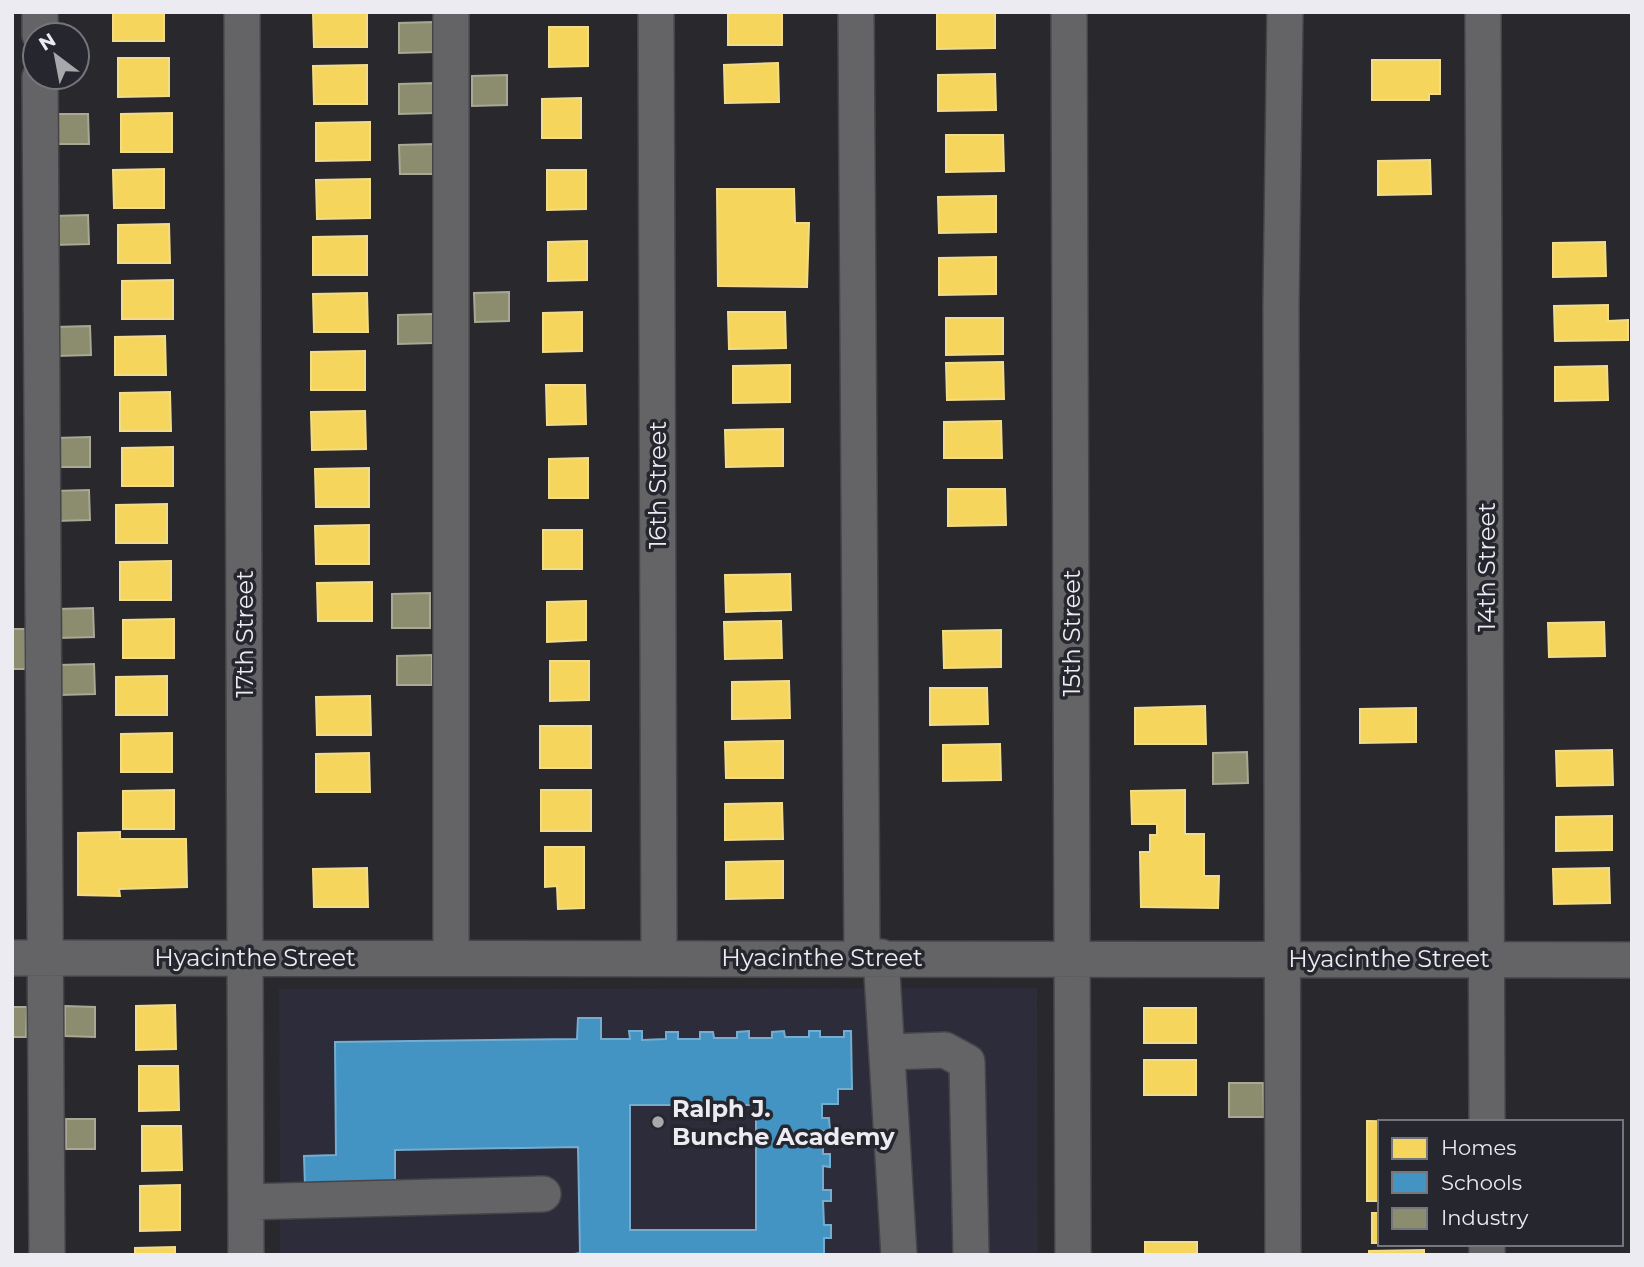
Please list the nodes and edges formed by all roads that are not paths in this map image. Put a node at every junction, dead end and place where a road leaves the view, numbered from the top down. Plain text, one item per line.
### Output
1 (242, 12) edge
2 (451, 12) edge
3 (656, 12) edge
4 (856, 12) edge
5 (1069, 12) edge
6 (1285, 12) edge
7 (1483, 12) edge
8 (40, 91) edge
9 (451, 957) junction
10 (659, 957) junction
11 (1284, 957) junction
12 (28, 958) edge
13 (245, 958) junction
14 (872, 958) junction
15 (1072, 958) junction
16 (1486, 959) junction
17 (1632, 960) edge
18 (888, 1037) junction
19 (1487, 1120) edge
20 (542, 1194) dead end
21 (246, 1202) junction
22 (47, 1255) edge
23 (246, 1255) edge
24 (899, 1255) edge
25 (971, 1255) edge
26 (1073, 1255) edge
27 (1283, 1255) edge

1 - 13 street, 17th Street
2 - 9 street
3 - 10 street, 16th Street
4 - 14 street
5 - 15 street, 15th Street
6 - 11 street
7 - 16 street, 14th Street
8 - 12 street
9 - 10 street, Hyacinthe Street
9 - 13 street, Hyacinthe Street
10 - 14 street, Hyacinthe Street
11 - 15 street, Hyacinthe Street
11 - 16 street, Hyacinthe Street
11 - 27 street
12 - 13 street, Hyacinthe Street
12 - 22 street
13 - 21 street, 17th Street
14 - 15 street, Hyacinthe Street
14 - 18 street
15 - 26 street, 15th Street
16 - 17 street, Hyacinthe Street
16 - 19 street, 14th Street
18 - 24 street
18 - 25 street
20 - 21 street
21 - 23 street, 17th Street

